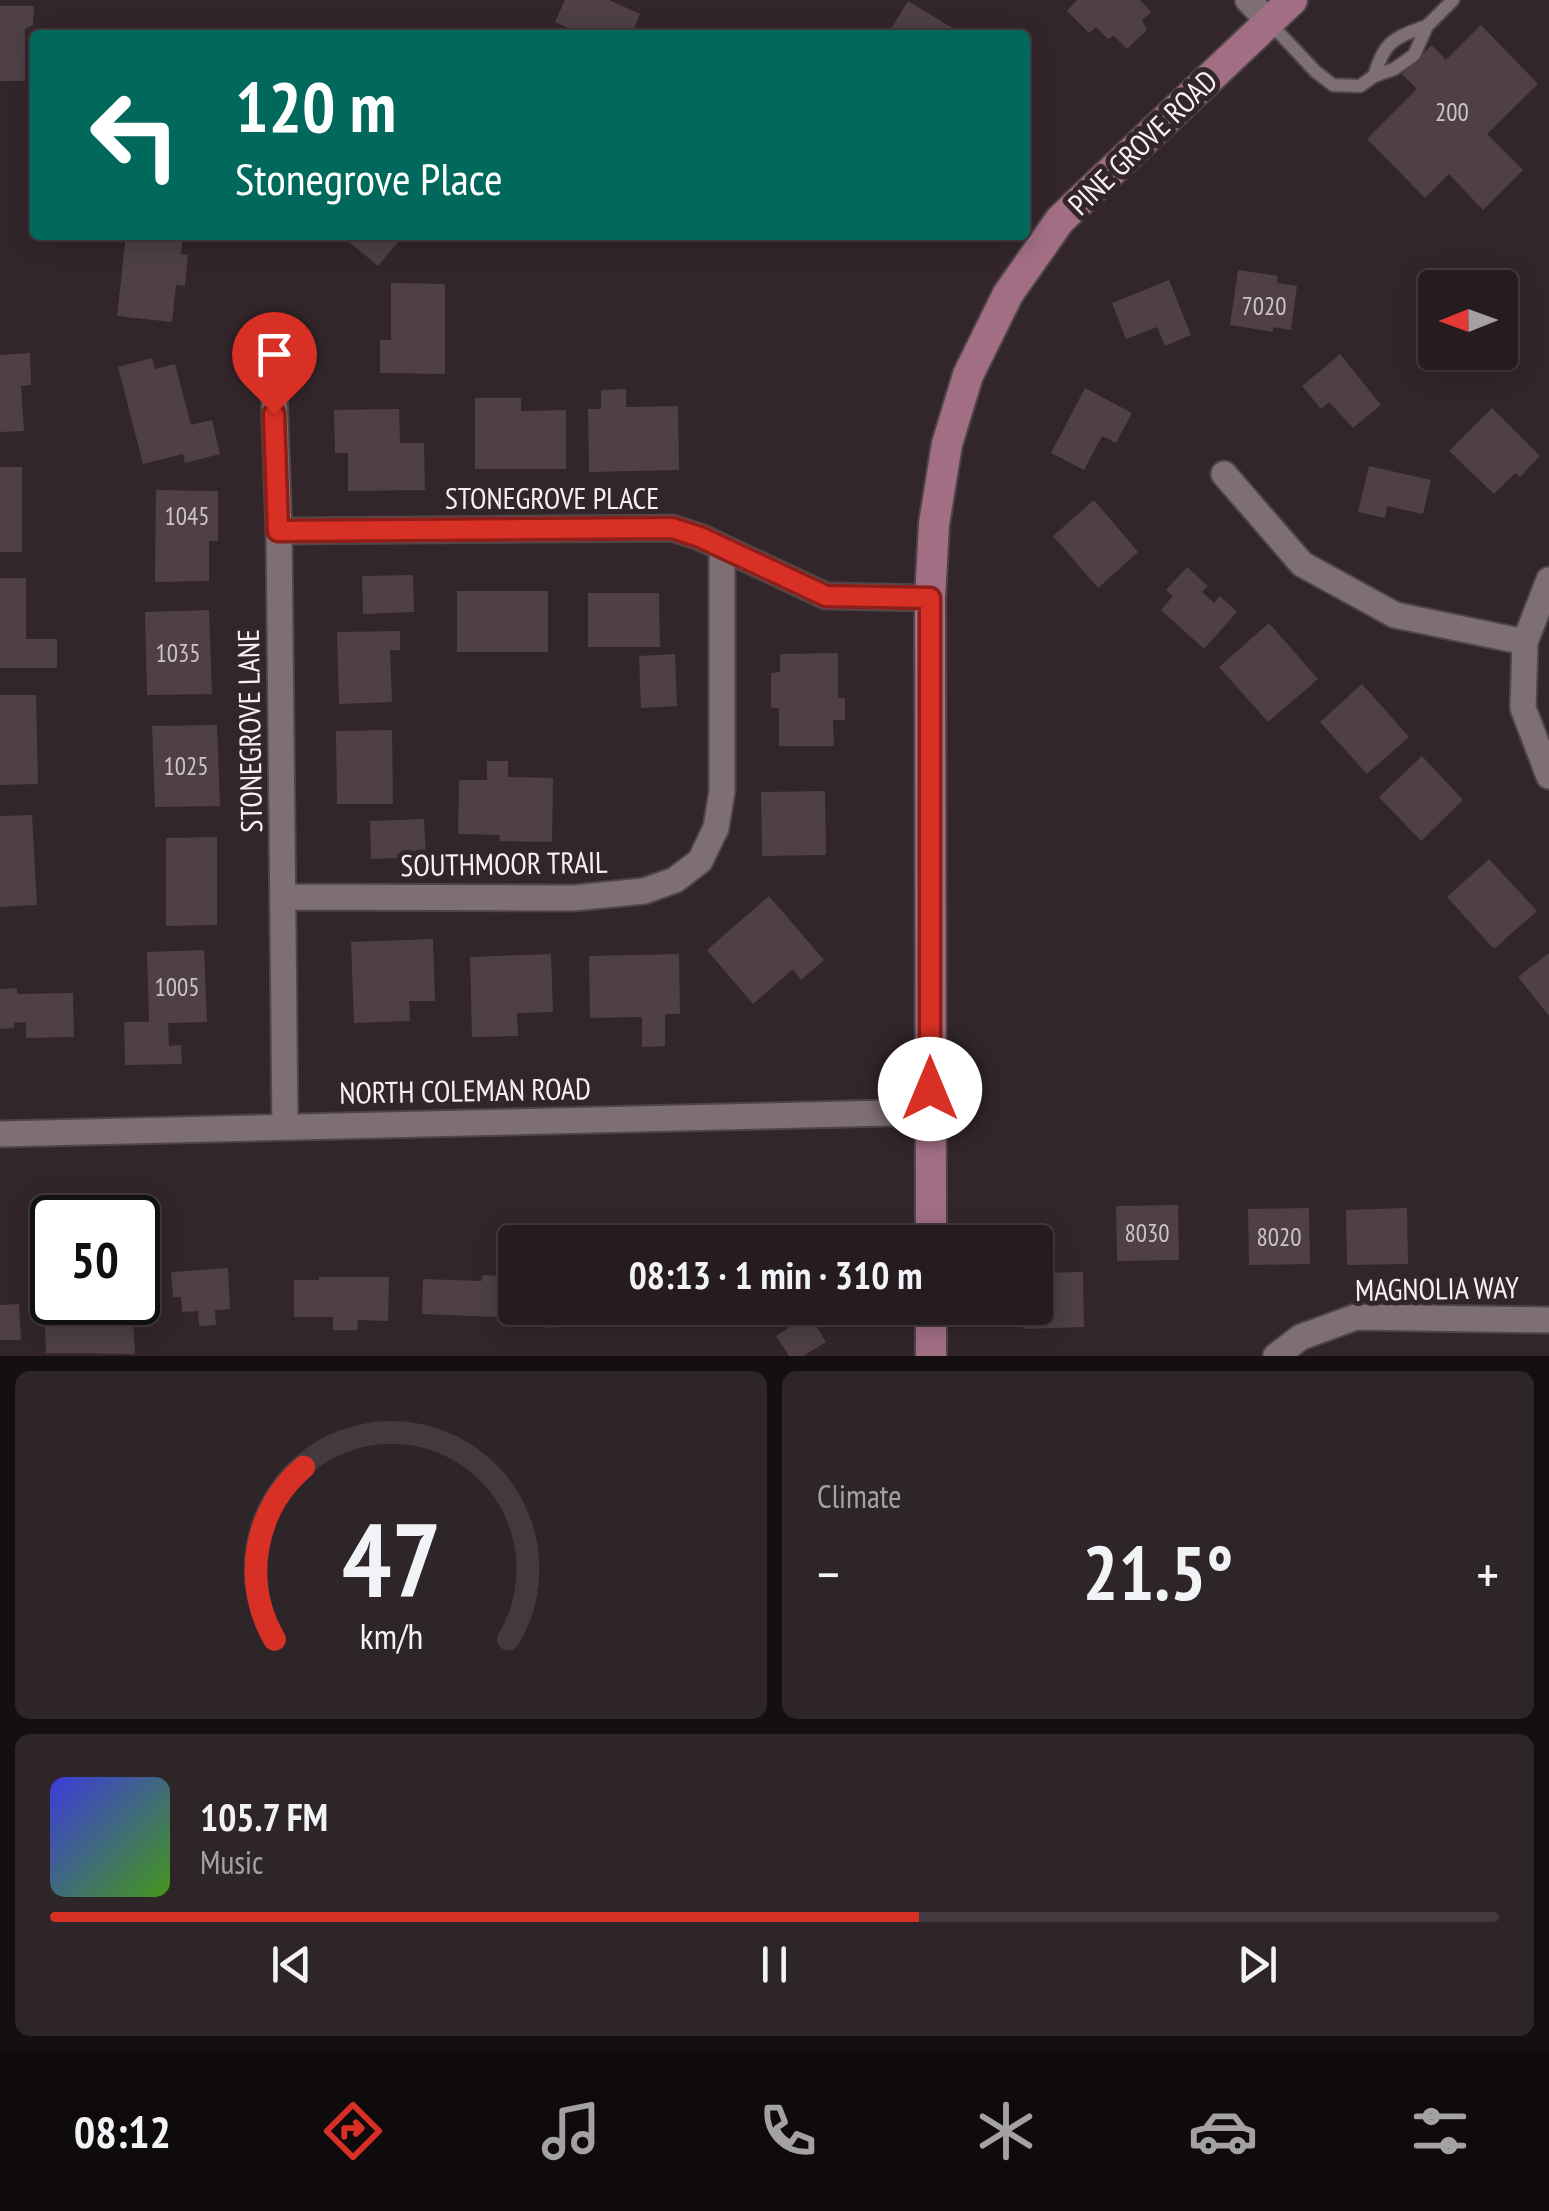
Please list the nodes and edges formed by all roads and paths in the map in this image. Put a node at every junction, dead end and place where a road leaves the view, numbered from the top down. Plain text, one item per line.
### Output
1 (1292, 0) edge
2 (1453, 0) edge
3 (1258, 11) edge
4 (1427, 26) junction
5 (1374, 76) junction
6 (272, 335) dead end
7 (1224, 474) dead end
8 (278, 531) junction
9 (722, 549) junction
10 (1549, 580) edge
11 (930, 598) junction
12 (1524, 642) junction
13 (1549, 776) edge
14 (284, 897) junction
15 (930, 1112) junction
16 (285, 1127) junction
17 (0, 1134) edge
18 (931, 1225) edge
19 (1549, 1320) edge
20 (931, 1325) edge
21 (931, 1356) edge
22 (1276, 1356) edge

1 - 3 main road, PINE GROVE ROAD
2 - 4 lane
3 - 5 lane
3 - 11 main road, PINE GROVE ROAD
4 - 5 lane
4 - 5 lane
6 - 8 street, STONEGROVE LANE
7 - 12 street
8 - 9 street, STONEGROVE PLACE
8 - 14 street, STONEGROVE LANE
9 - 11 street, STONEGROVE PLACE
9 - 14 street, SOUTHMOOR TRAIL
10 - 12 street
11 - 15 main road, PINE GROVE ROAD
12 - 13 street
14 - 16 street, STONEGROVE LANE
15 - 16 street, NORTH COLEMAN ROAD
15 - 18 main road, PINE GROVE ROAD
16 - 17 street, NORTH COLEMAN ROAD
19 - 22 street, MAGNOLIA WAY
20 - 21 main road

